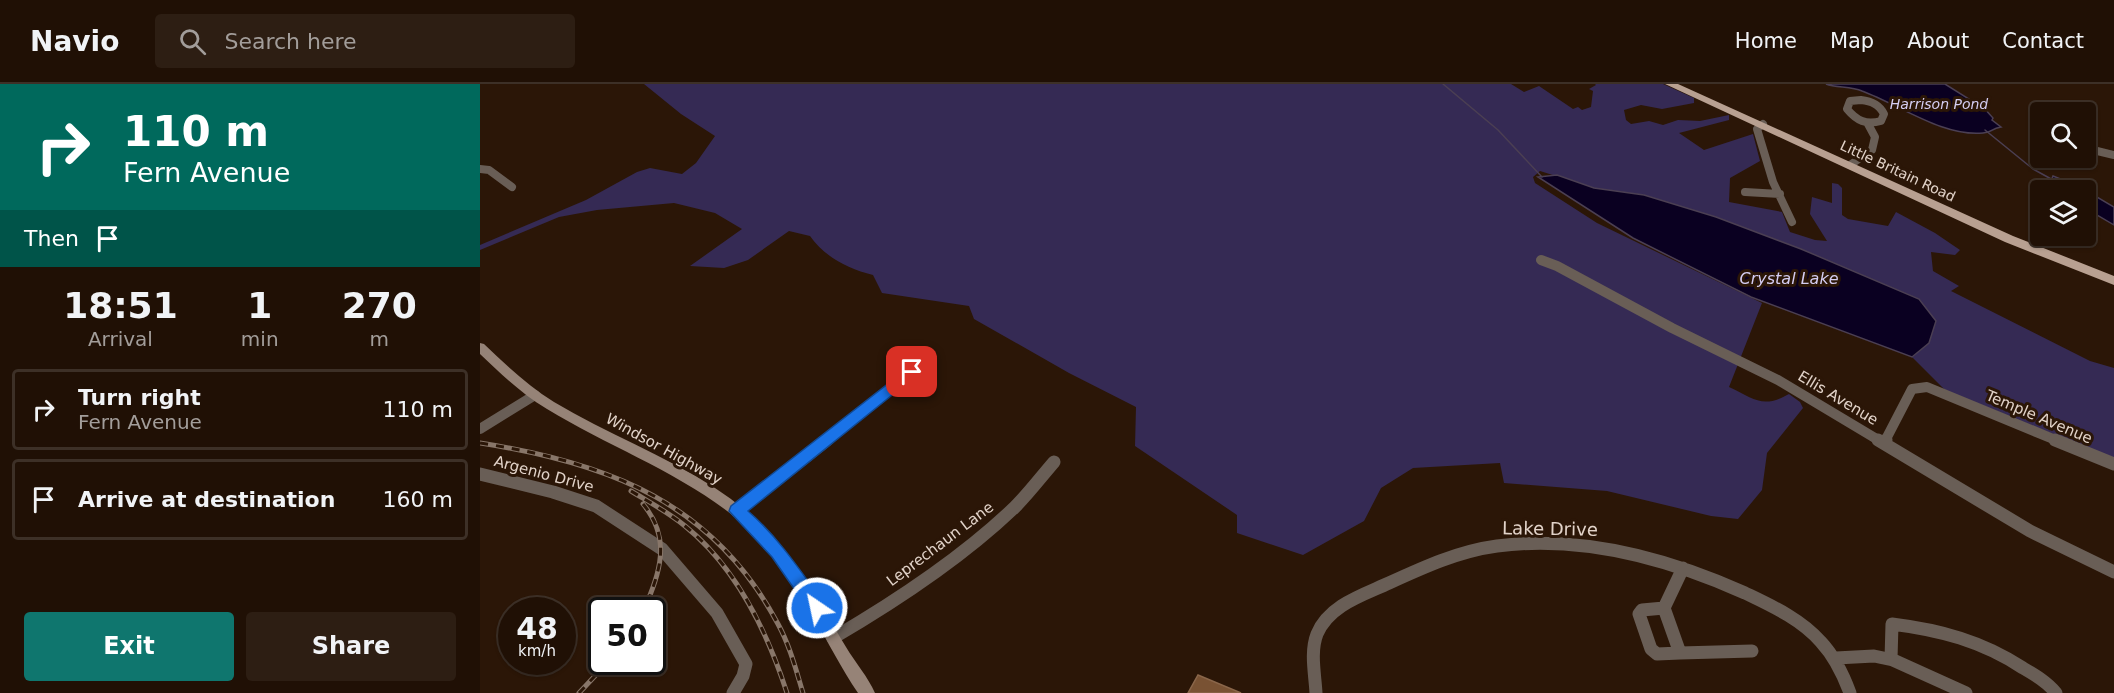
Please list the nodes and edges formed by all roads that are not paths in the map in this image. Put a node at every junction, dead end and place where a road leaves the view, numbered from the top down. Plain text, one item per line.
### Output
1 (1670, 84) edge
2 (1763, 124) junction
3 (1868, 124) junction
4 (2096, 151) edge
5 (2114, 155) edge
6 (1850, 165) junction
7 (480, 170) edge
8 (512, 187) dead end
9 (1745, 192) dead end
10 (1780, 194) junction
11 (1792, 222) dead end
12 (1541, 260) dead end
13 (2114, 281) edge
14 (480, 347) edge
15 (912, 372) dead end
16 (536, 395) junction
17 (480, 429) edge
18 (1884, 443) junction
19 (1054, 462) dead end
20 (2114, 464) edge
21 (480, 474) edge
22 (737, 511) junction
23 (1683, 568) junction
24 (2114, 572) edge
25 (1664, 608) junction
26 (833, 638) junction
27 (1752, 651) dead end
28 (1680, 653) junction
29 (1836, 658) junction
30 (1891, 659) junction
31 (1946, 688) edge
32 (732, 693) edge
33 (867, 693) edge
34 (1316, 693) edge
35 (1850, 693) edge
36 (1966, 693) edge
37 (2056, 693) edge

1 - 2 main road, Little Britain Road
2 - 6 main road, Little Britain Road
2 - 10 street
3 - 3 street
3 - 6 street
4 - 5 street
6 - 13 main road, Little Britain Road
7 - 8 street
9 - 10 street
10 - 11 street
12 - 18 street, Ellis Avenue
14 - 16 main road, Windsor Highway
15 - 22 street
16 - 17 street
16 - 22 main road, Windsor Highway
18 - 20 street, Temple Avenue
18 - 24 street, Ellis Avenue
19 - 26 street, Leprechaun Lane
21 - 32 street, Argenio Drive
22 - 26 main road, Windsor Highway
23 - 25 street
23 - 29 street, Lake Drive
23 - 34 street, Lake Drive
25 - 28 street
25 - 28 street
26 - 33 main road, Windsor Highway
27 - 28 street
29 - 30 street
29 - 35 street, Lake Drive
30 - 31 street
30 - 37 street
31 - 36 street

